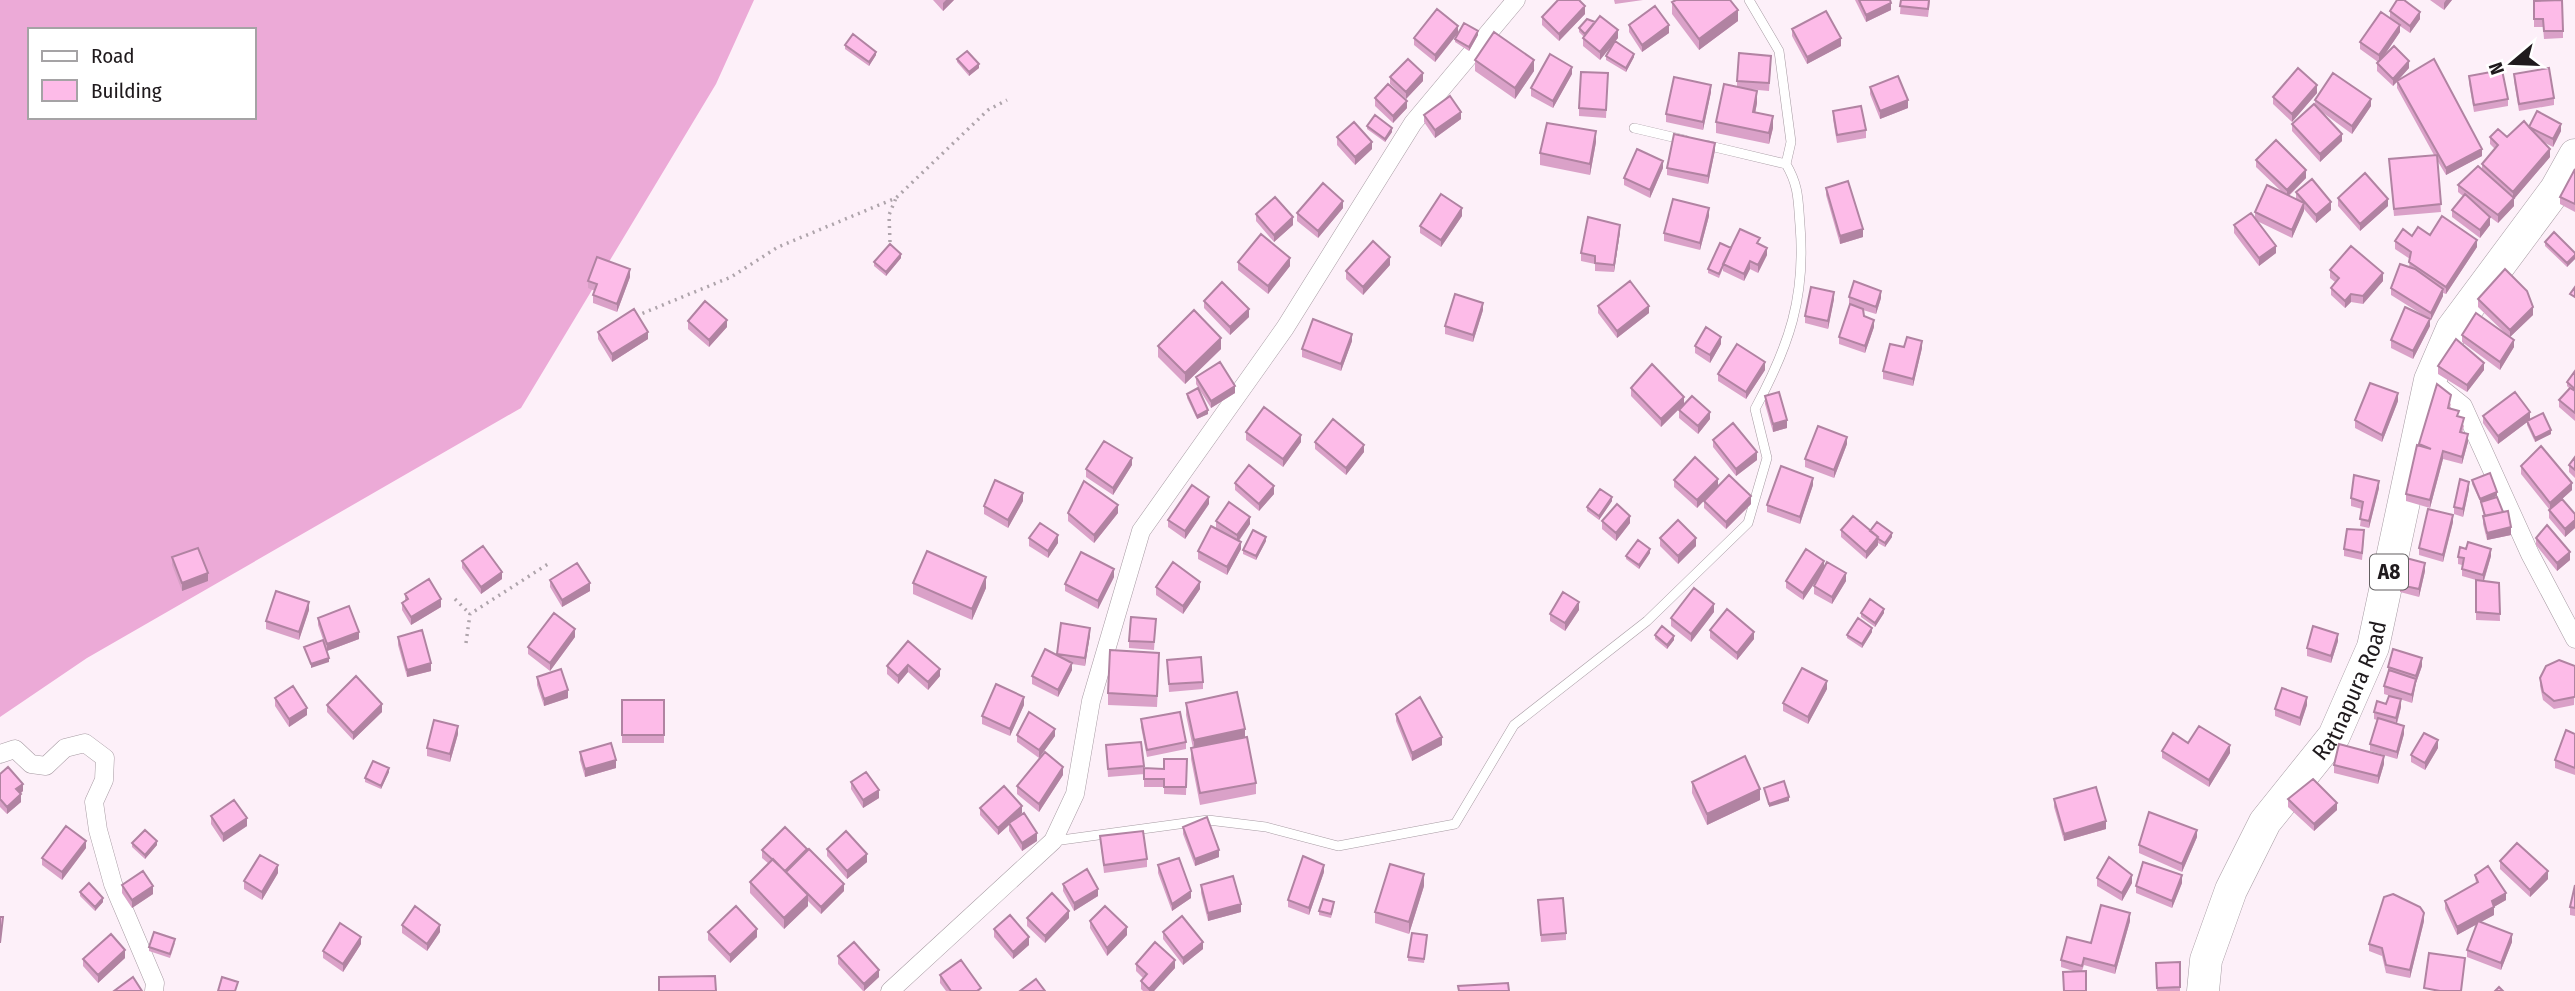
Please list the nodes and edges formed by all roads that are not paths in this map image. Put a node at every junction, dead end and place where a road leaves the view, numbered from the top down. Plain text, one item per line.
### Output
1 (1516, 0) edge
2 (1749, 0) edge
3 (1634, 128) dead end
4 (2575, 155) edge
5 (1786, 164) junction
6 (2430, 380) junction
7 (2575, 639) edge
8 (0, 754) edge
9 (1053, 841) junction
10 (154, 991) edge
11 (890, 991) edge
12 (2203, 991) edge

1 - 9 street
2 - 5 lane
3 - 5 lane
4 - 6 highway, Ratnapura Road / A8
5 - 9 lane
6 - 7 street
6 - 12 highway, Ratnapura Road / A8
8 - 10 street
9 - 11 street

